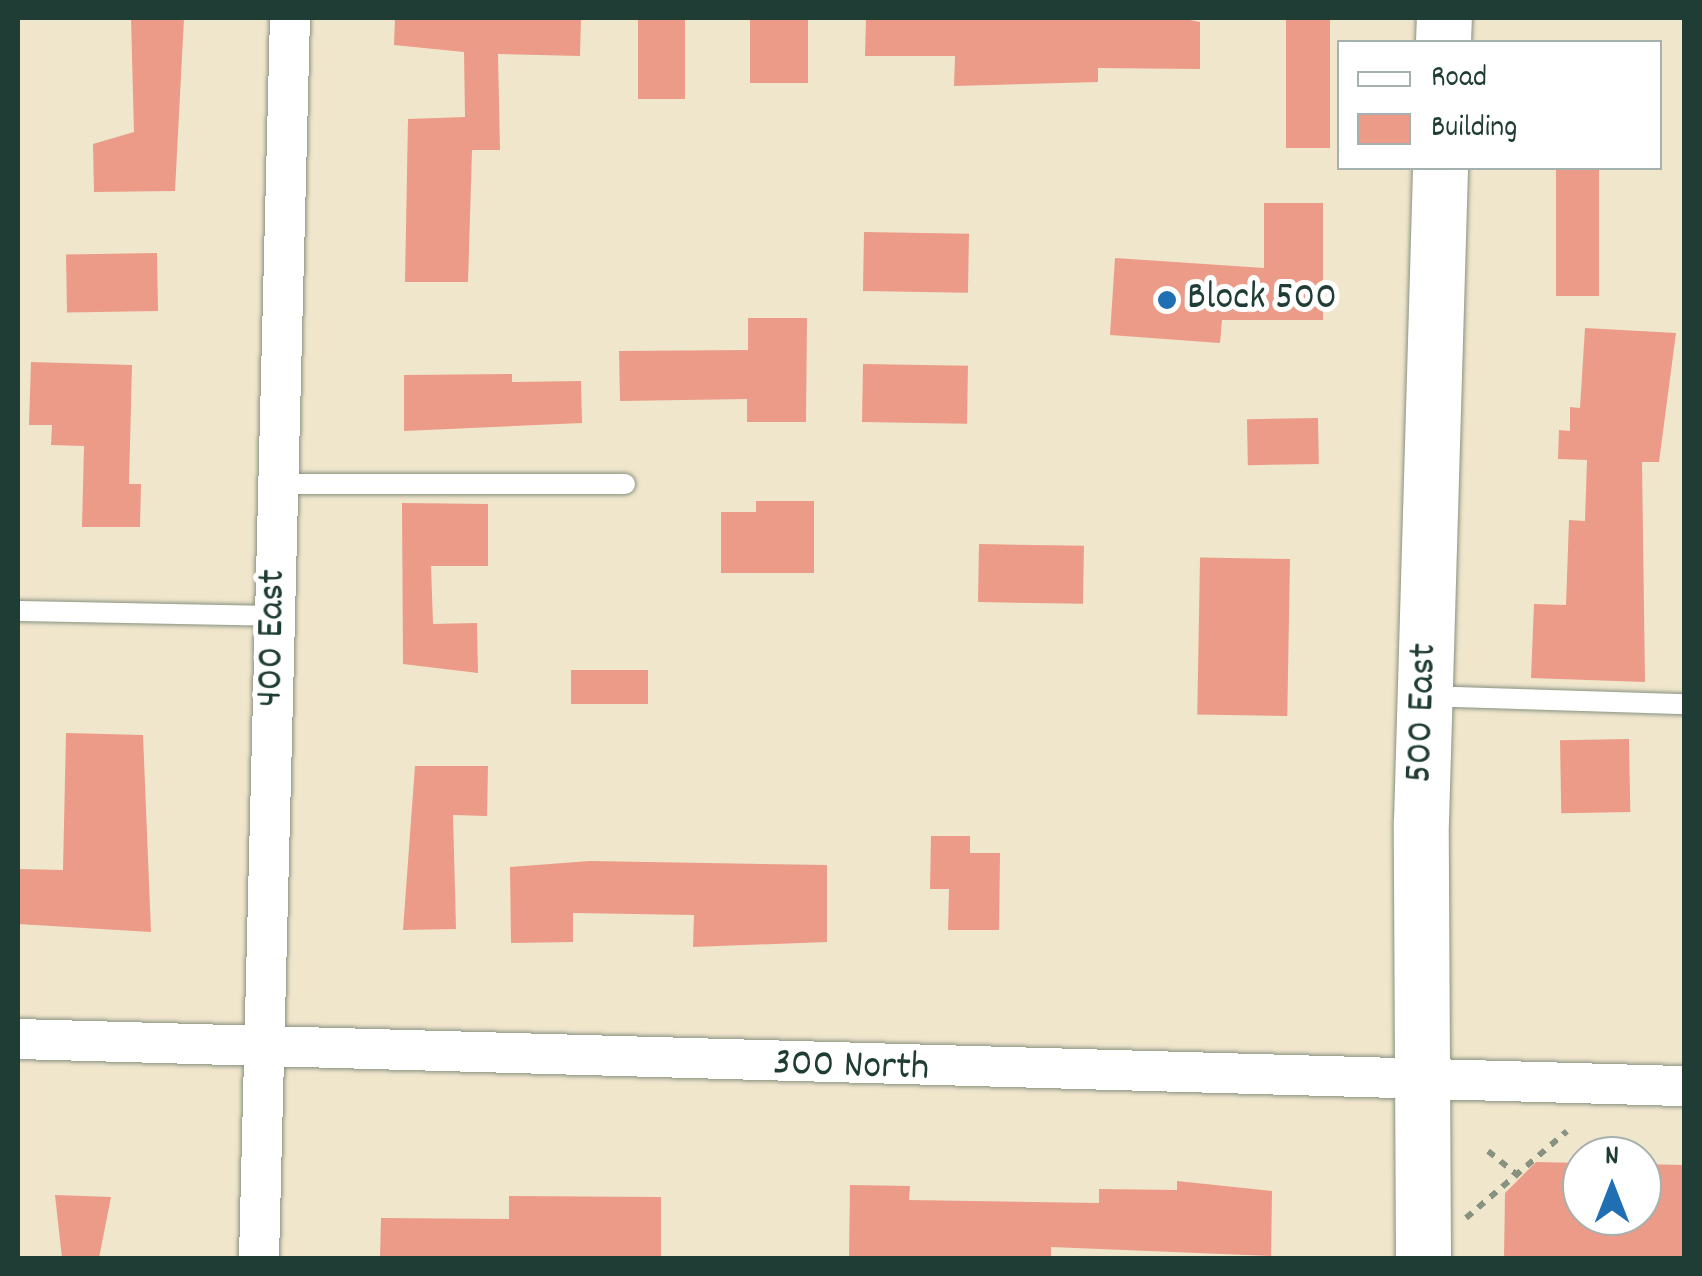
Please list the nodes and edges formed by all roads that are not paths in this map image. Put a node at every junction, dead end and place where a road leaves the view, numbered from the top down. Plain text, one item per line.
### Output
1 (290, 18) edge
2 (1440, 170) edge
3 (278, 484) junction
4 (625, 484) dead end
5 (18, 611) edge
6 (275, 616) junction
7 (1424, 696) junction
8 (1684, 704) edge
9 (18, 1038) edge
10 (264, 1043) junction
11 (1426, 1082) junction
12 (1684, 1086) edge
13 (259, 1258) edge
14 (1423, 1258) edge

1 - 3 street, 400 East
2 - 7 street, 500 East
3 - 4 lane
3 - 6 street, 400 East
5 - 6 lane
6 - 10 street, 400 East
7 - 8 lane
7 - 11 street, 500 East
9 - 10 street, 300 North
10 - 11 street, 300 North
10 - 13 street, 400 East
11 - 12 street, 300 North
11 - 14 street, 500 East

